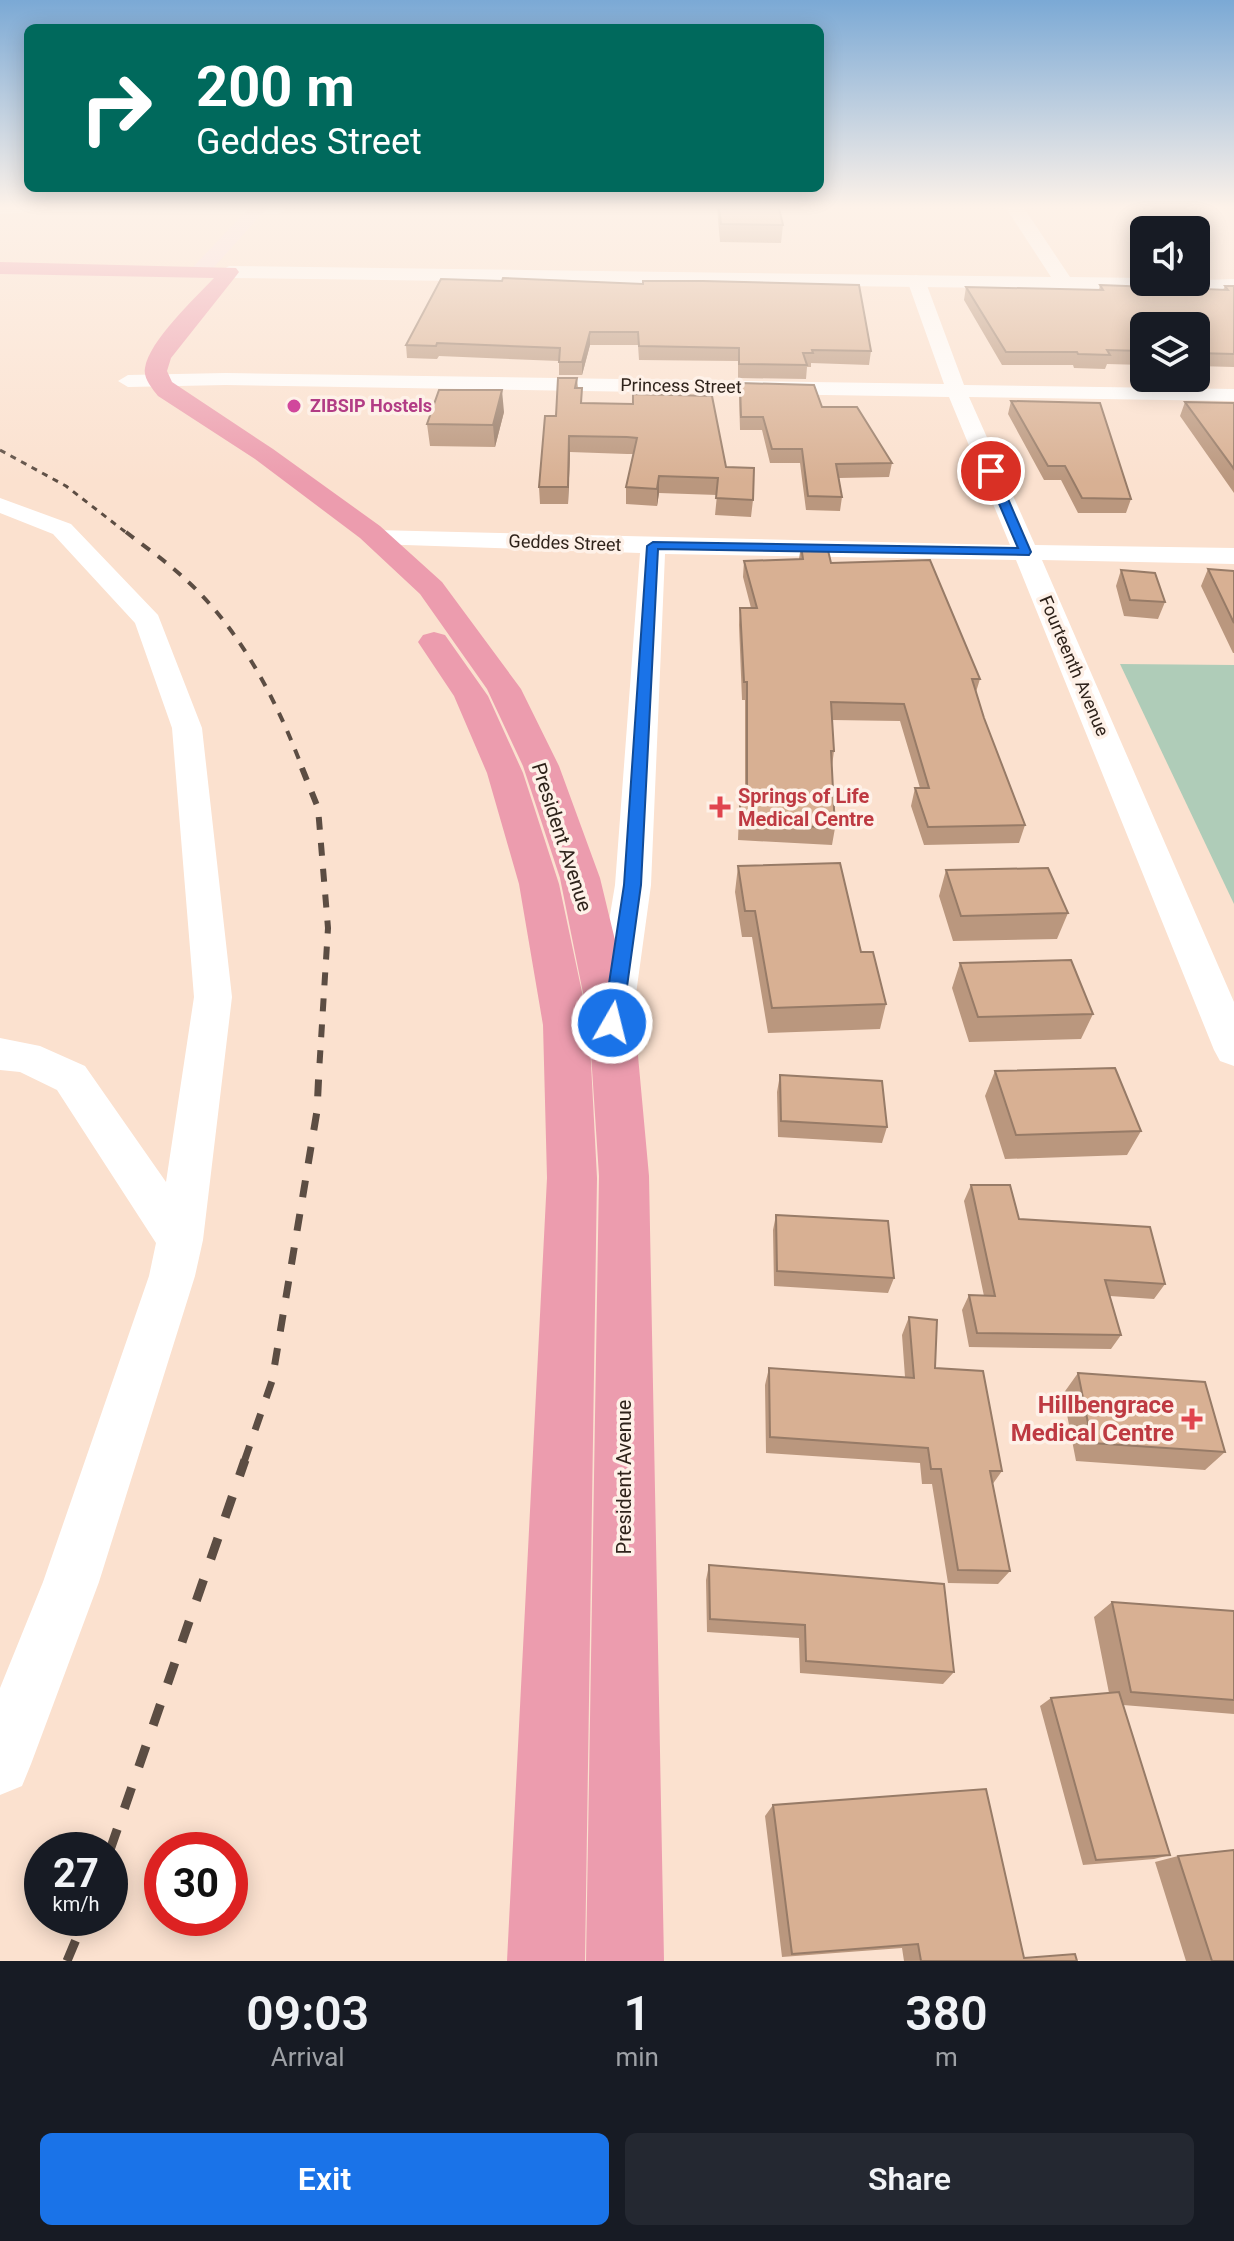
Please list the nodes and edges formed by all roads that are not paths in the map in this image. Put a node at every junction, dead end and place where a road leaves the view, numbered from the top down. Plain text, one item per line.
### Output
1 (192, 300) edge
2 (923, 300) edge
3 (144, 369) junction
4 (956, 390) junction
5 (1234, 395) edge
6 (0, 505) edge
7 (375, 537) junction
8 (653, 546) junction
9 (1025, 552) junction
10 (1234, 556) edge
11 (612, 1023) junction
12 (1234, 1050) edge
13 (0, 1054) edge
14 (180, 1240) junction
15 (0, 1764) edge
16 (546, 1961) edge
17 (625, 1961) edge

1 - 3 highway
2 - 4 street, Fourteenth Avenue
3 - 4 street, Princess Street
3 - 7 highway, President Avenue
3 - 16 highway, President Avenue
4 - 5 street, Princess Street
4 - 9 street, Fourteenth Avenue
6 - 14 street
7 - 8 street, Geddes Street
7 - 11 highway, President Avenue
8 - 9 street, Geddes Street
8 - 11 street
9 - 10 street, Geddes Street
9 - 12 street, Fourteenth Avenue
11 - 17 highway, President Avenue
13 - 14 street
14 - 15 street

